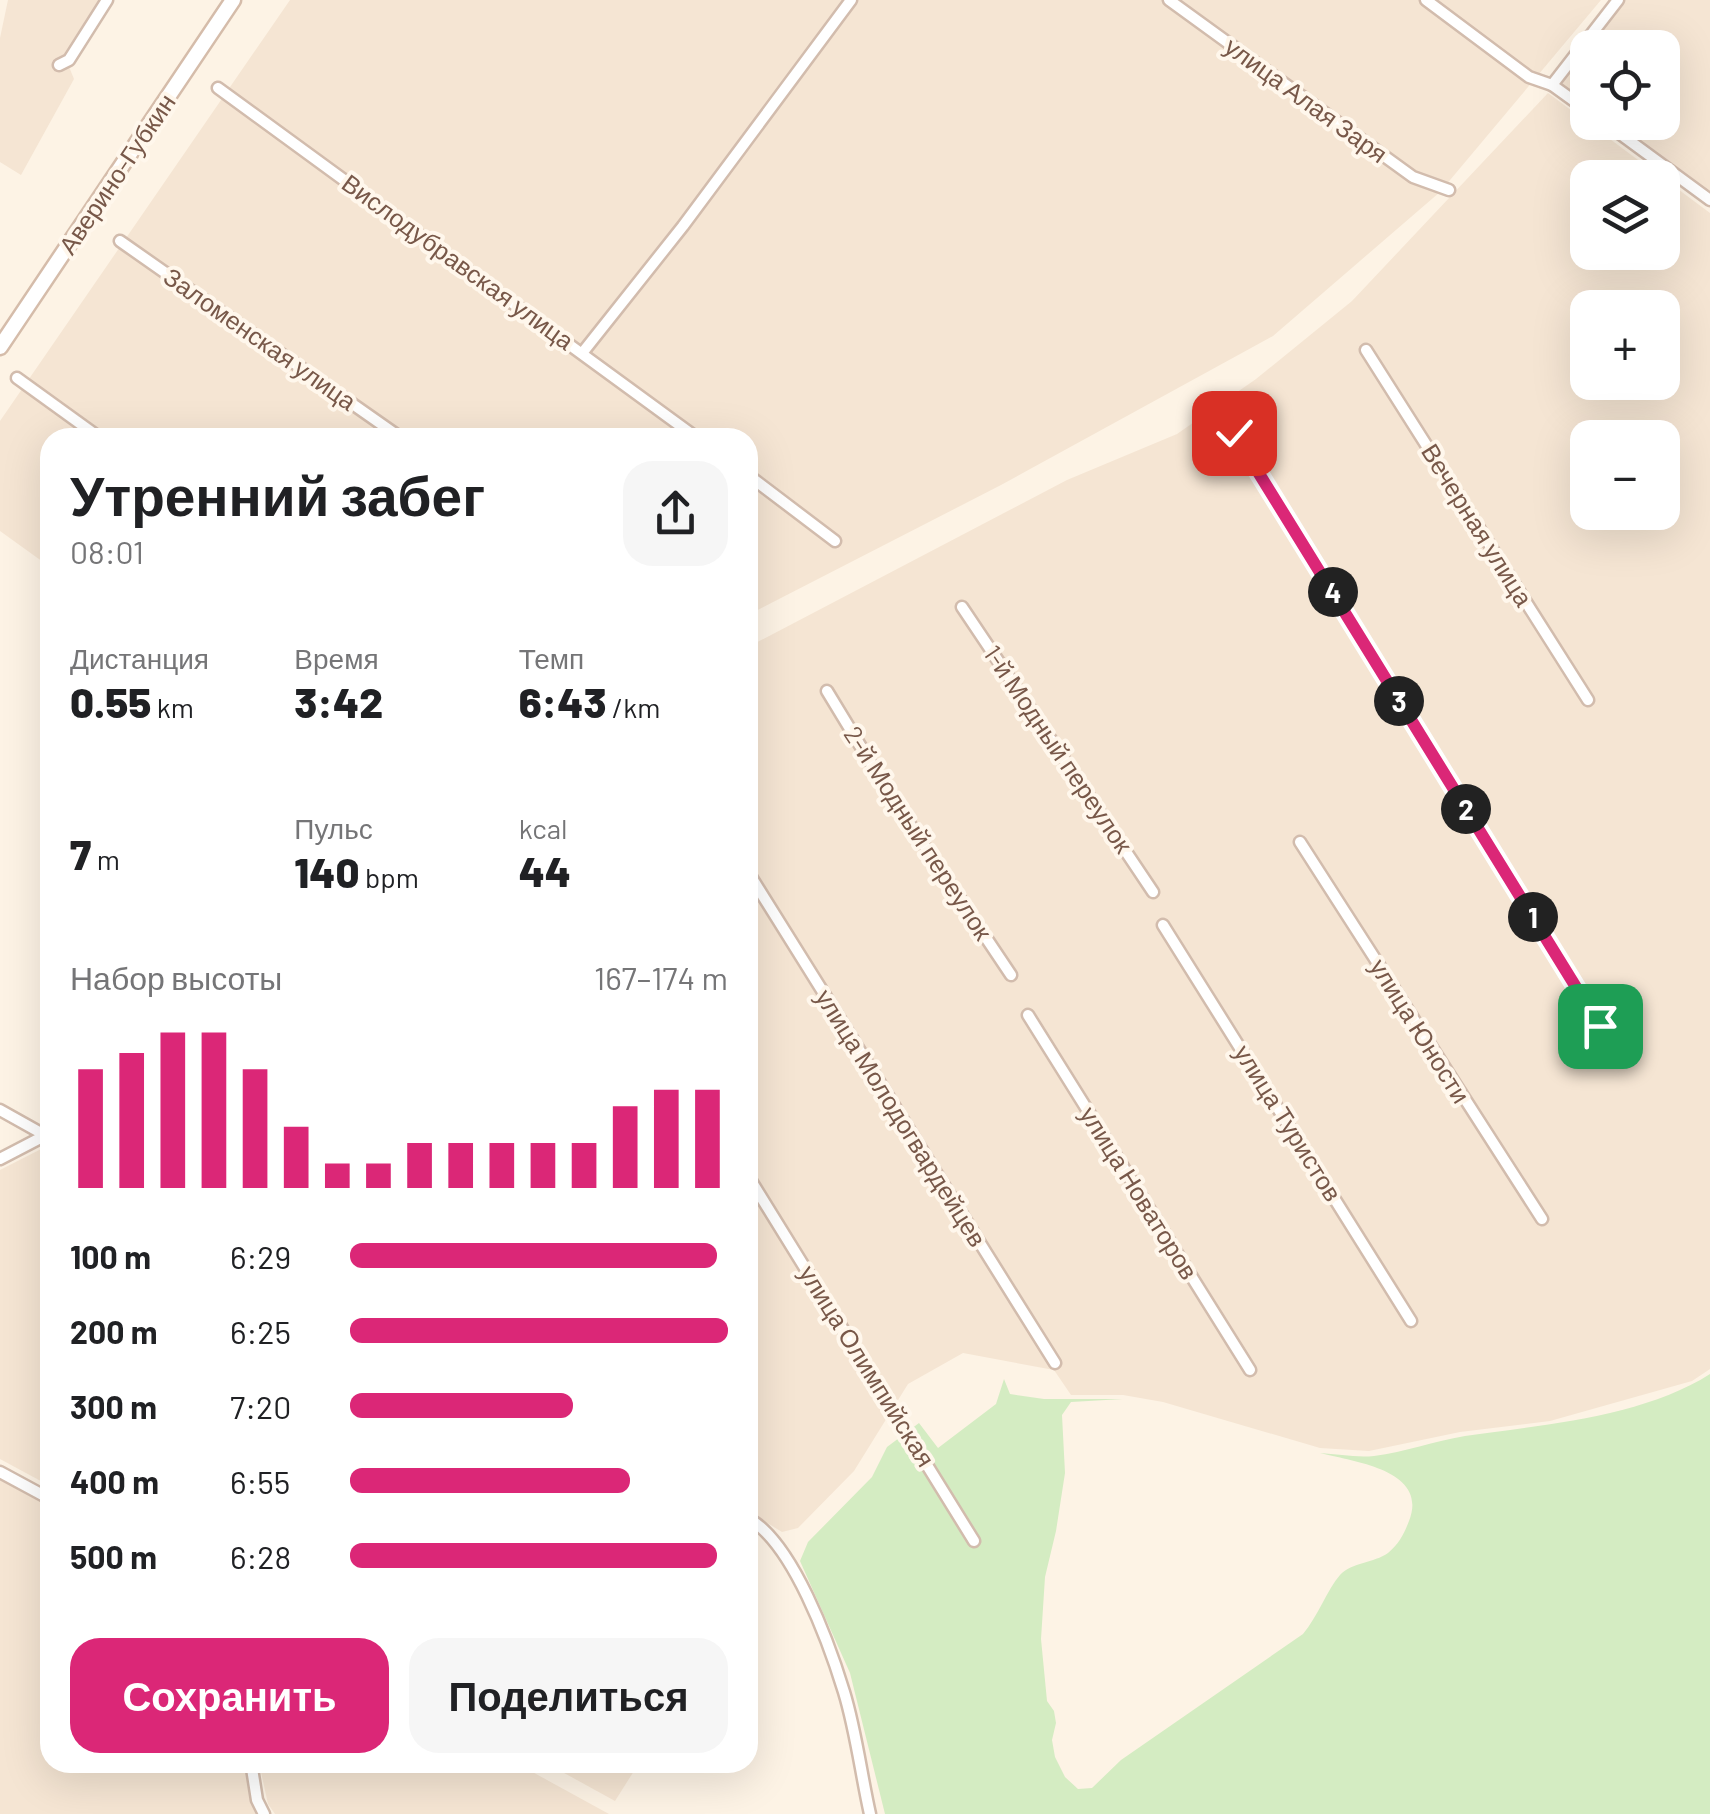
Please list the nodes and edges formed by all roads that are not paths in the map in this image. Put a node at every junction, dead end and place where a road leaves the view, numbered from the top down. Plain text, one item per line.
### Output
1 (106, 0) edge
2 (233, 0) edge
3 (851, 0) edge
4 (1169, 0) edge
5 (1426, 0) edge
6 (1618, 0) edge
7 (59, 65) dead end
8 (1552, 85) junction
9 (218, 88) dead end
10 (1570, 98) edge
11 (1628, 140) edge
12 (1450, 190) dead end
13 (1710, 200) edge
14 (120, 240) dead end
15 (0, 347) edge
16 (1366, 350) dead end
17 (583, 352) junction
18 (17, 378) dead end
19 (86, 428) edge
20 (387, 428) edge
21 (684, 428) edge
22 (1234, 433) dead end
23 (758, 483) edge
24 (835, 541) dead end
25 (962, 607) dead end
26 (827, 691) dead end
27 (1588, 700) dead end
28 (1300, 842) dead end
29 (758, 888) edge
30 (1153, 892) dead end
31 (1164, 925) dead end
32 (1011, 975) dead end
33 (1028, 1015) dead end
34 (1600, 1026) dead end
35 (0, 1110) edge
36 (40, 1131) edge
37 (40, 1140) edge
38 (0, 1159) edge
39 (758, 1192) edge
40 (1542, 1219) dead end
41 (1411, 1322) dead end
42 (1055, 1363) dead end
43 (1250, 1370) dead end
44 (0, 1472) edge
45 (40, 1494) edge
46 (758, 1523) edge
47 (974, 1541) dead end
48 (253, 1773) edge
49 (264, 1814) edge
50 (870, 1814) edge

1 - 7 street
2 - 15 main road, Аверино-Губкин
3 - 17 street
4 - 12 street, улица Алая Заря
5 - 8 street
6 - 8 street
8 - 10 street
9 - 17 street, Вислодубравская улица
11 - 13 street
14 - 20 street, Заломенская улица
16 - 27 street, Вечерная улица
17 - 21 street, Вислодубравская улица
18 - 19 street
22 - 34 street
23 - 24 street
25 - 30 street, 1-й Модный переулок
26 - 32 street, 2-й Модный переулок
28 - 40 street, улица Юности
29 - 42 street, улица Молодогвардейцев
31 - 41 street, улица Туристов
33 - 43 street, улица Новаторов
35 - 36 street
37 - 38 street
39 - 47 street, улица Олимпийская
44 - 45 street
46 - 50 street
48 - 49 street

